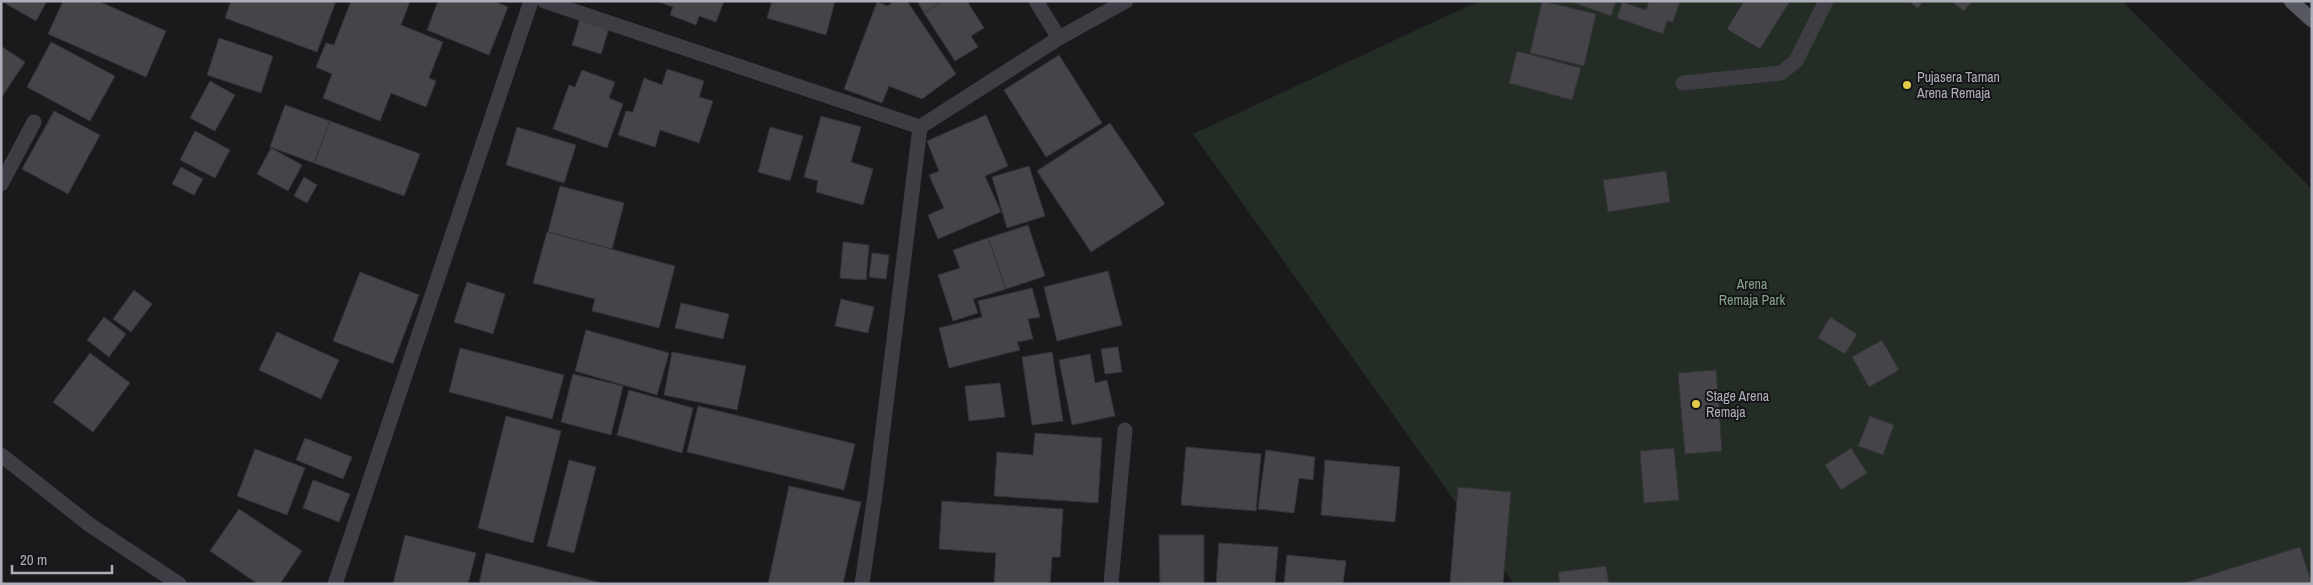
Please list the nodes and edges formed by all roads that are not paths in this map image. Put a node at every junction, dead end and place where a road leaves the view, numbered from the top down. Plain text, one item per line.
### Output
1 (532, 1) edge
2 (544, 1) edge
3 (1036, 1) edge
4 (1126, 1) edge
5 (1826, 1) edge
6 (2291, 1) edge
7 (2312, 20) edge
8 (1059, 38) junction
9 (1683, 83) dead end
10 (34, 122) dead end
11 (920, 127) junction
12 (1, 184) edge
13 (1125, 430) dead end
14 (1, 455) edge
15 (179, 584) edge
16 (335, 584) edge
17 (862, 584) edge
18 (1111, 584) edge

1 - 16 street
2 - 11 street
3 - 8 street
4 - 8 street
5 - 9 street
6 - 7 main road
8 - 11 street
10 - 12 street
11 - 17 street
13 - 18 street
14 - 15 street

